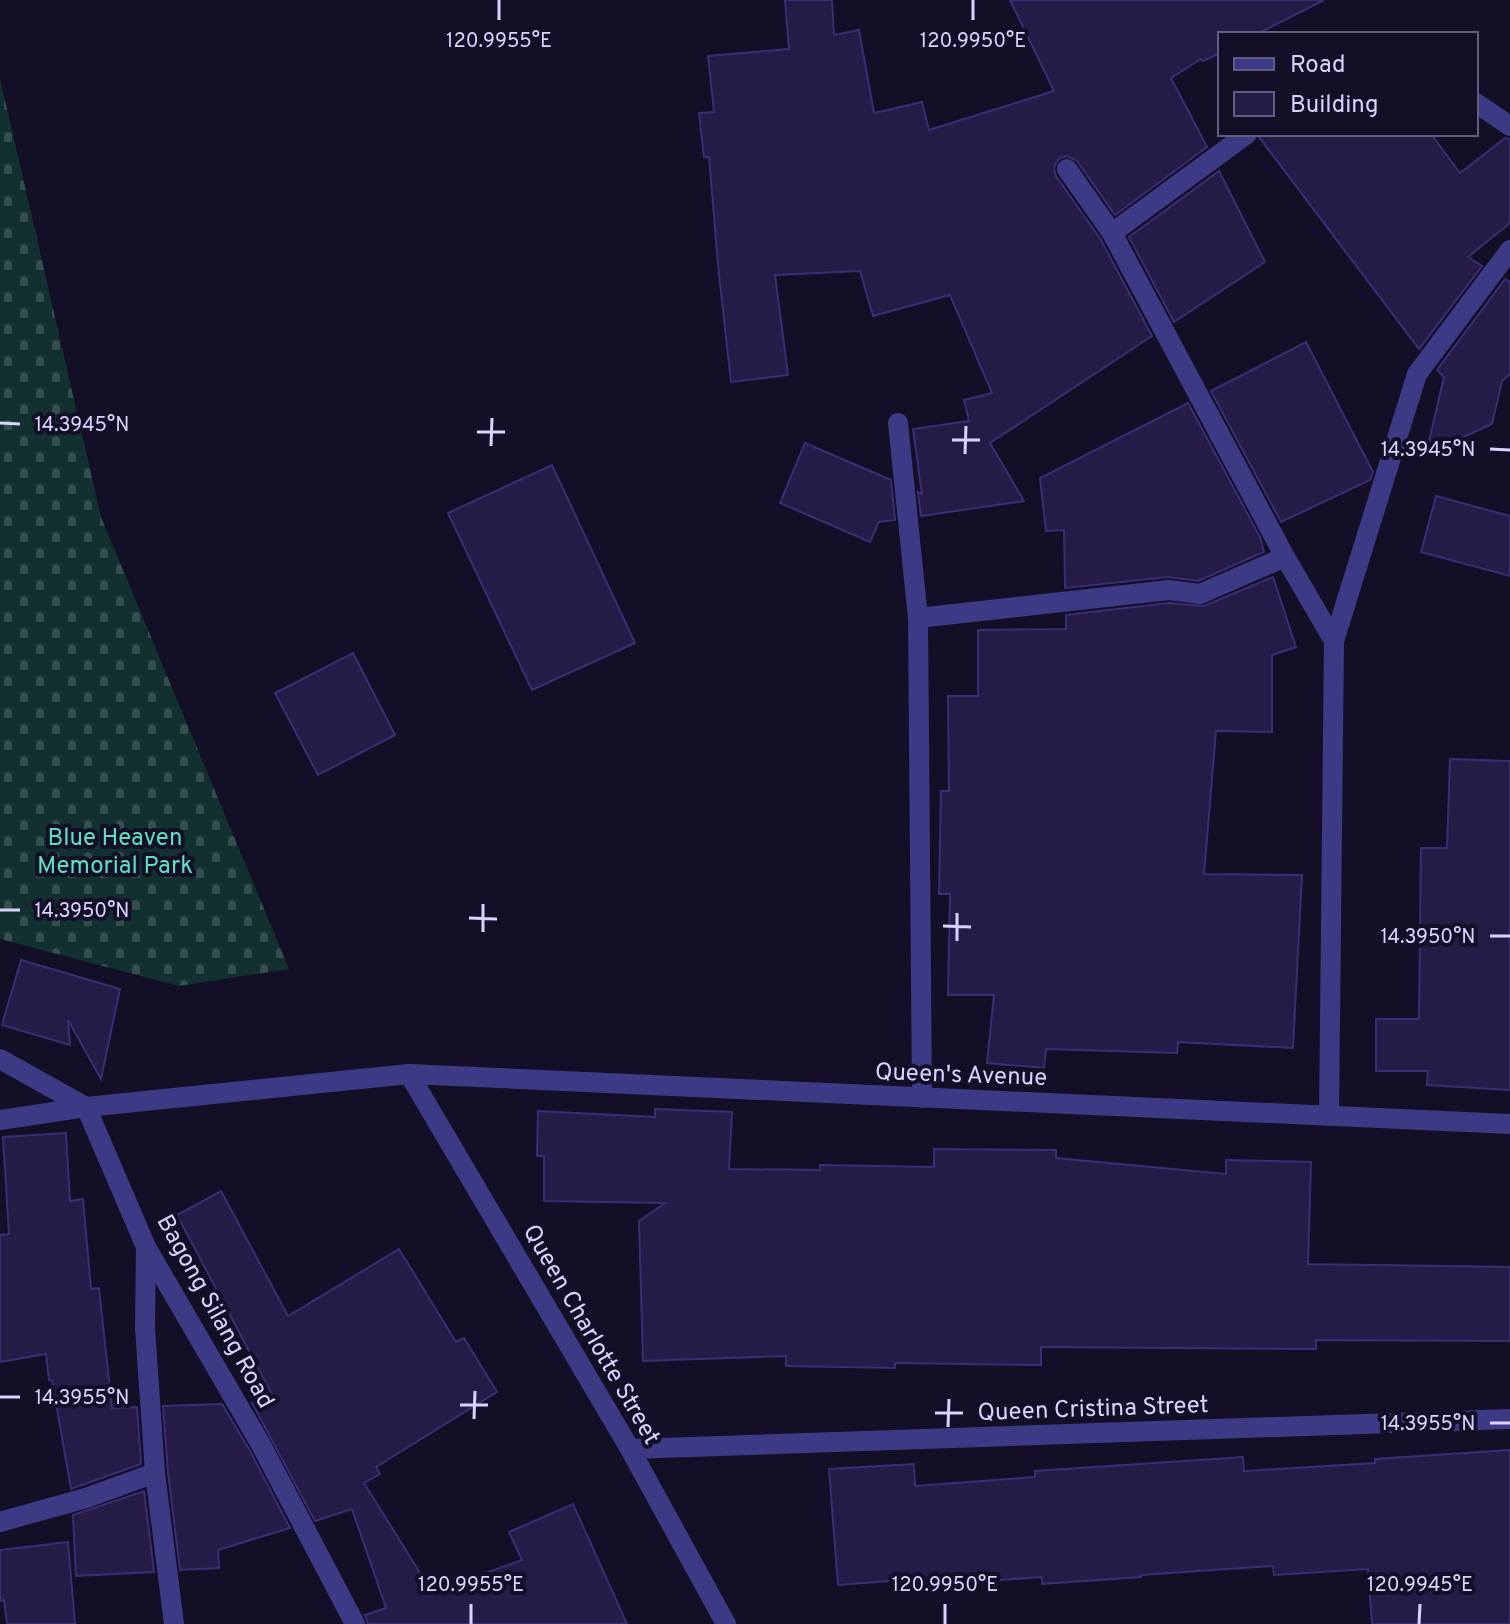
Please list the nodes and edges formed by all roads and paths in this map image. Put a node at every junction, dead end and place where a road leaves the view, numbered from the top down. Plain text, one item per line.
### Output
1 (1478, 104) edge
2 (1510, 126) edge
3 (1244, 136) edge
4 (1067, 169) dead end
5 (1112, 233) junction
6 (1510, 250) edge
7 (898, 423) dead end
8 (1285, 557) junction
9 (918, 618) junction
10 (1334, 641) junction
11 (0, 1059) edge
12 (409, 1074) junction
13 (922, 1098) junction
14 (86, 1107) junction
15 (1329, 1115) junction
16 (0, 1120) edge
17 (1510, 1124) edge
18 (146, 1247) junction
19 (1510, 1419) edge
20 (630, 1449) junction
21 (155, 1473) junction
22 (0, 1522) edge
23 (174, 1624) edge
24 (355, 1624) edge
25 (726, 1624) edge

1 - 2 street
3 - 5 street
4 - 5 street
5 - 8 street
6 - 10 street
7 - 9 street
8 - 9 street
8 - 10 street
9 - 13 street
10 - 15 street
11 - 14 street
12 - 13 street, Queen's Avenue
12 - 14 street, Queen's Avenue
12 - 20 street, Queen Charlotte Street
13 - 15 street, Queen's Avenue
14 - 16 street, Queen's Avenue
14 - 18 street, Bagong Silang Road
15 - 17 street, Queen's Avenue
18 - 21 street
18 - 24 street, Bagong Silang Road
19 - 20 street, Queen Cristina Street
20 - 25 street, Queen Charlotte Street
21 - 22 street
21 - 23 street

